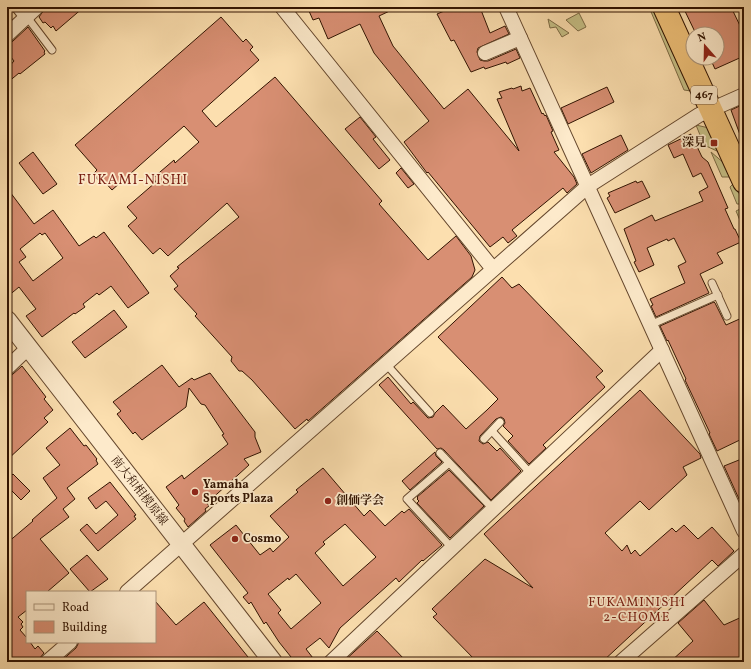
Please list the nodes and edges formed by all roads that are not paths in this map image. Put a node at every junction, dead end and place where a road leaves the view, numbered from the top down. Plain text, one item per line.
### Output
1 (37, 7) edge
2 (282, 7) edge
3 (506, 7) edge
4 (664, 7) edge
5 (23, 12) edge
6 (7, 35) edge
7 (520, 38) junction
8 (52, 50) dead end
9 (485, 53) dead end
10 (744, 95) edge
11 (711, 110) junction
12 (744, 182) edge
13 (588, 186) junction
14 (493, 269) junction
15 (712, 283) dead end
16 (718, 295) junction
17 (727, 316) dead end
18 (7, 320) edge
19 (650, 326) junction
20 (28, 348) junction
21 (662, 350) junction
22 (386, 364) junction
23 (7, 368) edge
24 (430, 413) dead end
25 (500, 422) dead end
26 (492, 431) junction
27 (484, 439) dead end
28 (440, 453) dead end
29 (449, 463) junction
30 (531, 474) junction
31 (493, 509) junction
32 (744, 531) edge
33 (181, 544) junction
34 (452, 548) junction
35 (744, 554) edge
36 (128, 591) edge
37 (69, 643) edge
38 (47, 662) edge
39 (273, 662) edge
40 (331, 662) edge
41 (621, 662) edge

1 - 5 street
2 - 14 street
3 - 7 street
4 - 11 highway, 467
5 - 6 street
5 - 8 lane
7 - 9 street
7 - 13 street
10 - 11 street
11 - 12 highway, 467
11 - 13 street
13 - 14 street
13 - 19 street
14 - 22 street
15 - 16 lane
16 - 17 lane
16 - 19 lane
18 - 20 street, 南大和相模原線
19 - 21 street
20 - 23 street
20 - 33 street, 南大和相模原線
21 - 30 street
21 - 32 street
22 - 24 lane
22 - 33 street
25 - 26 lane
26 - 27 lane
26 - 30 lane
28 - 29 lane
29 - 31 lane
29 - 34 lane
30 - 31 street
31 - 34 street
33 - 36 street
33 - 39 street, 南大和相模原線
34 - 40 street
35 - 41 street
37 - 38 street

